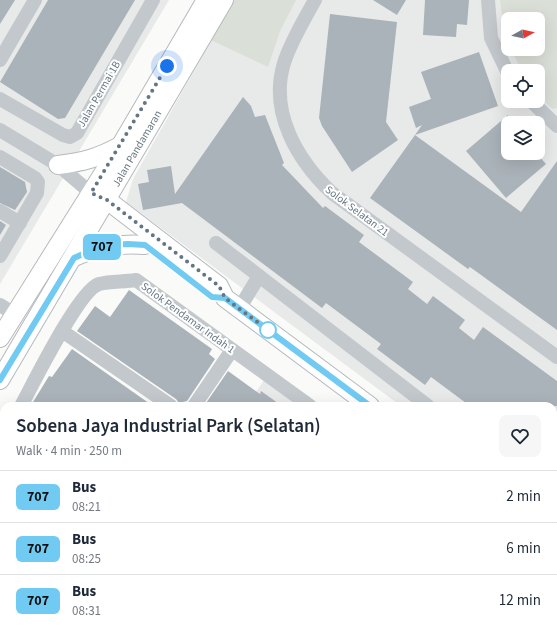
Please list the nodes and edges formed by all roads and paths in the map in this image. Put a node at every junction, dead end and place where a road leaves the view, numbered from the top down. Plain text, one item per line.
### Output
1 (35, 0) edge
2 (153, 0) edge
3 (206, 0) edge
4 (224, 0) edge
5 (315, 0) edge
6 (488, 0) edge
7 (0, 60) edge
8 (504, 64) edge
9 (0, 98) edge
10 (538, 108) edge
11 (557, 126) edge
12 (0, 130) edge
13 (121, 145) junction
14 (0, 157) edge
15 (58, 165) junction
16 (100, 201) junction
17 (0, 211) edge
18 (20, 223) junction
19 (216, 243) dead end
20 (145, 245) junction
21 (0, 256) edge
22 (74, 258) junction
23 (260, 276) junction
24 (232, 304) junction
25 (7, 309) edge
26 (62, 331) junction
27 (0, 338) edge
28 (232, 350) junction
29 (557, 357) edge
30 (0, 380) edge
31 (24, 402) edge
32 (165, 402) edge
33 (197, 402) edge
34 (304, 402) edge
35 (361, 402) edge
36 (420, 402) edge

1 - 7 street
2 - 9 street, Jalan Permai 1B
3 - 13 main road
4 - 16 main road, Jalan Pandamaran
5 - 29 street, Solok Selatan 21
6 - 8 street
10 - 11 street
12 - 15 street
13 - 15 main road
13 - 16 main road
14 - 18 street
15 - 16 street
16 - 20 main road
16 - 22 main road, Jalan Pandamaran
16 - 24 main road
16 - 25 main road, Jalan Pandamaran
17 - 18 street
18 - 21 street
19 - 23 street
20 - 22 main road
20 - 24 main road
22 - 30 main road, Jalan Pandamaran
23 - 24 street
23 - 36 street
24 - 35 main road
25 - 27 main road, Jalan Pandamaran
26 - 28 street, Solok Pendamar Indah 1
26 - 31 street, Solok Pendamar Indah 1
26 - 32 street
28 - 33 street
28 - 34 street, Solok Pendamar Indah 1

